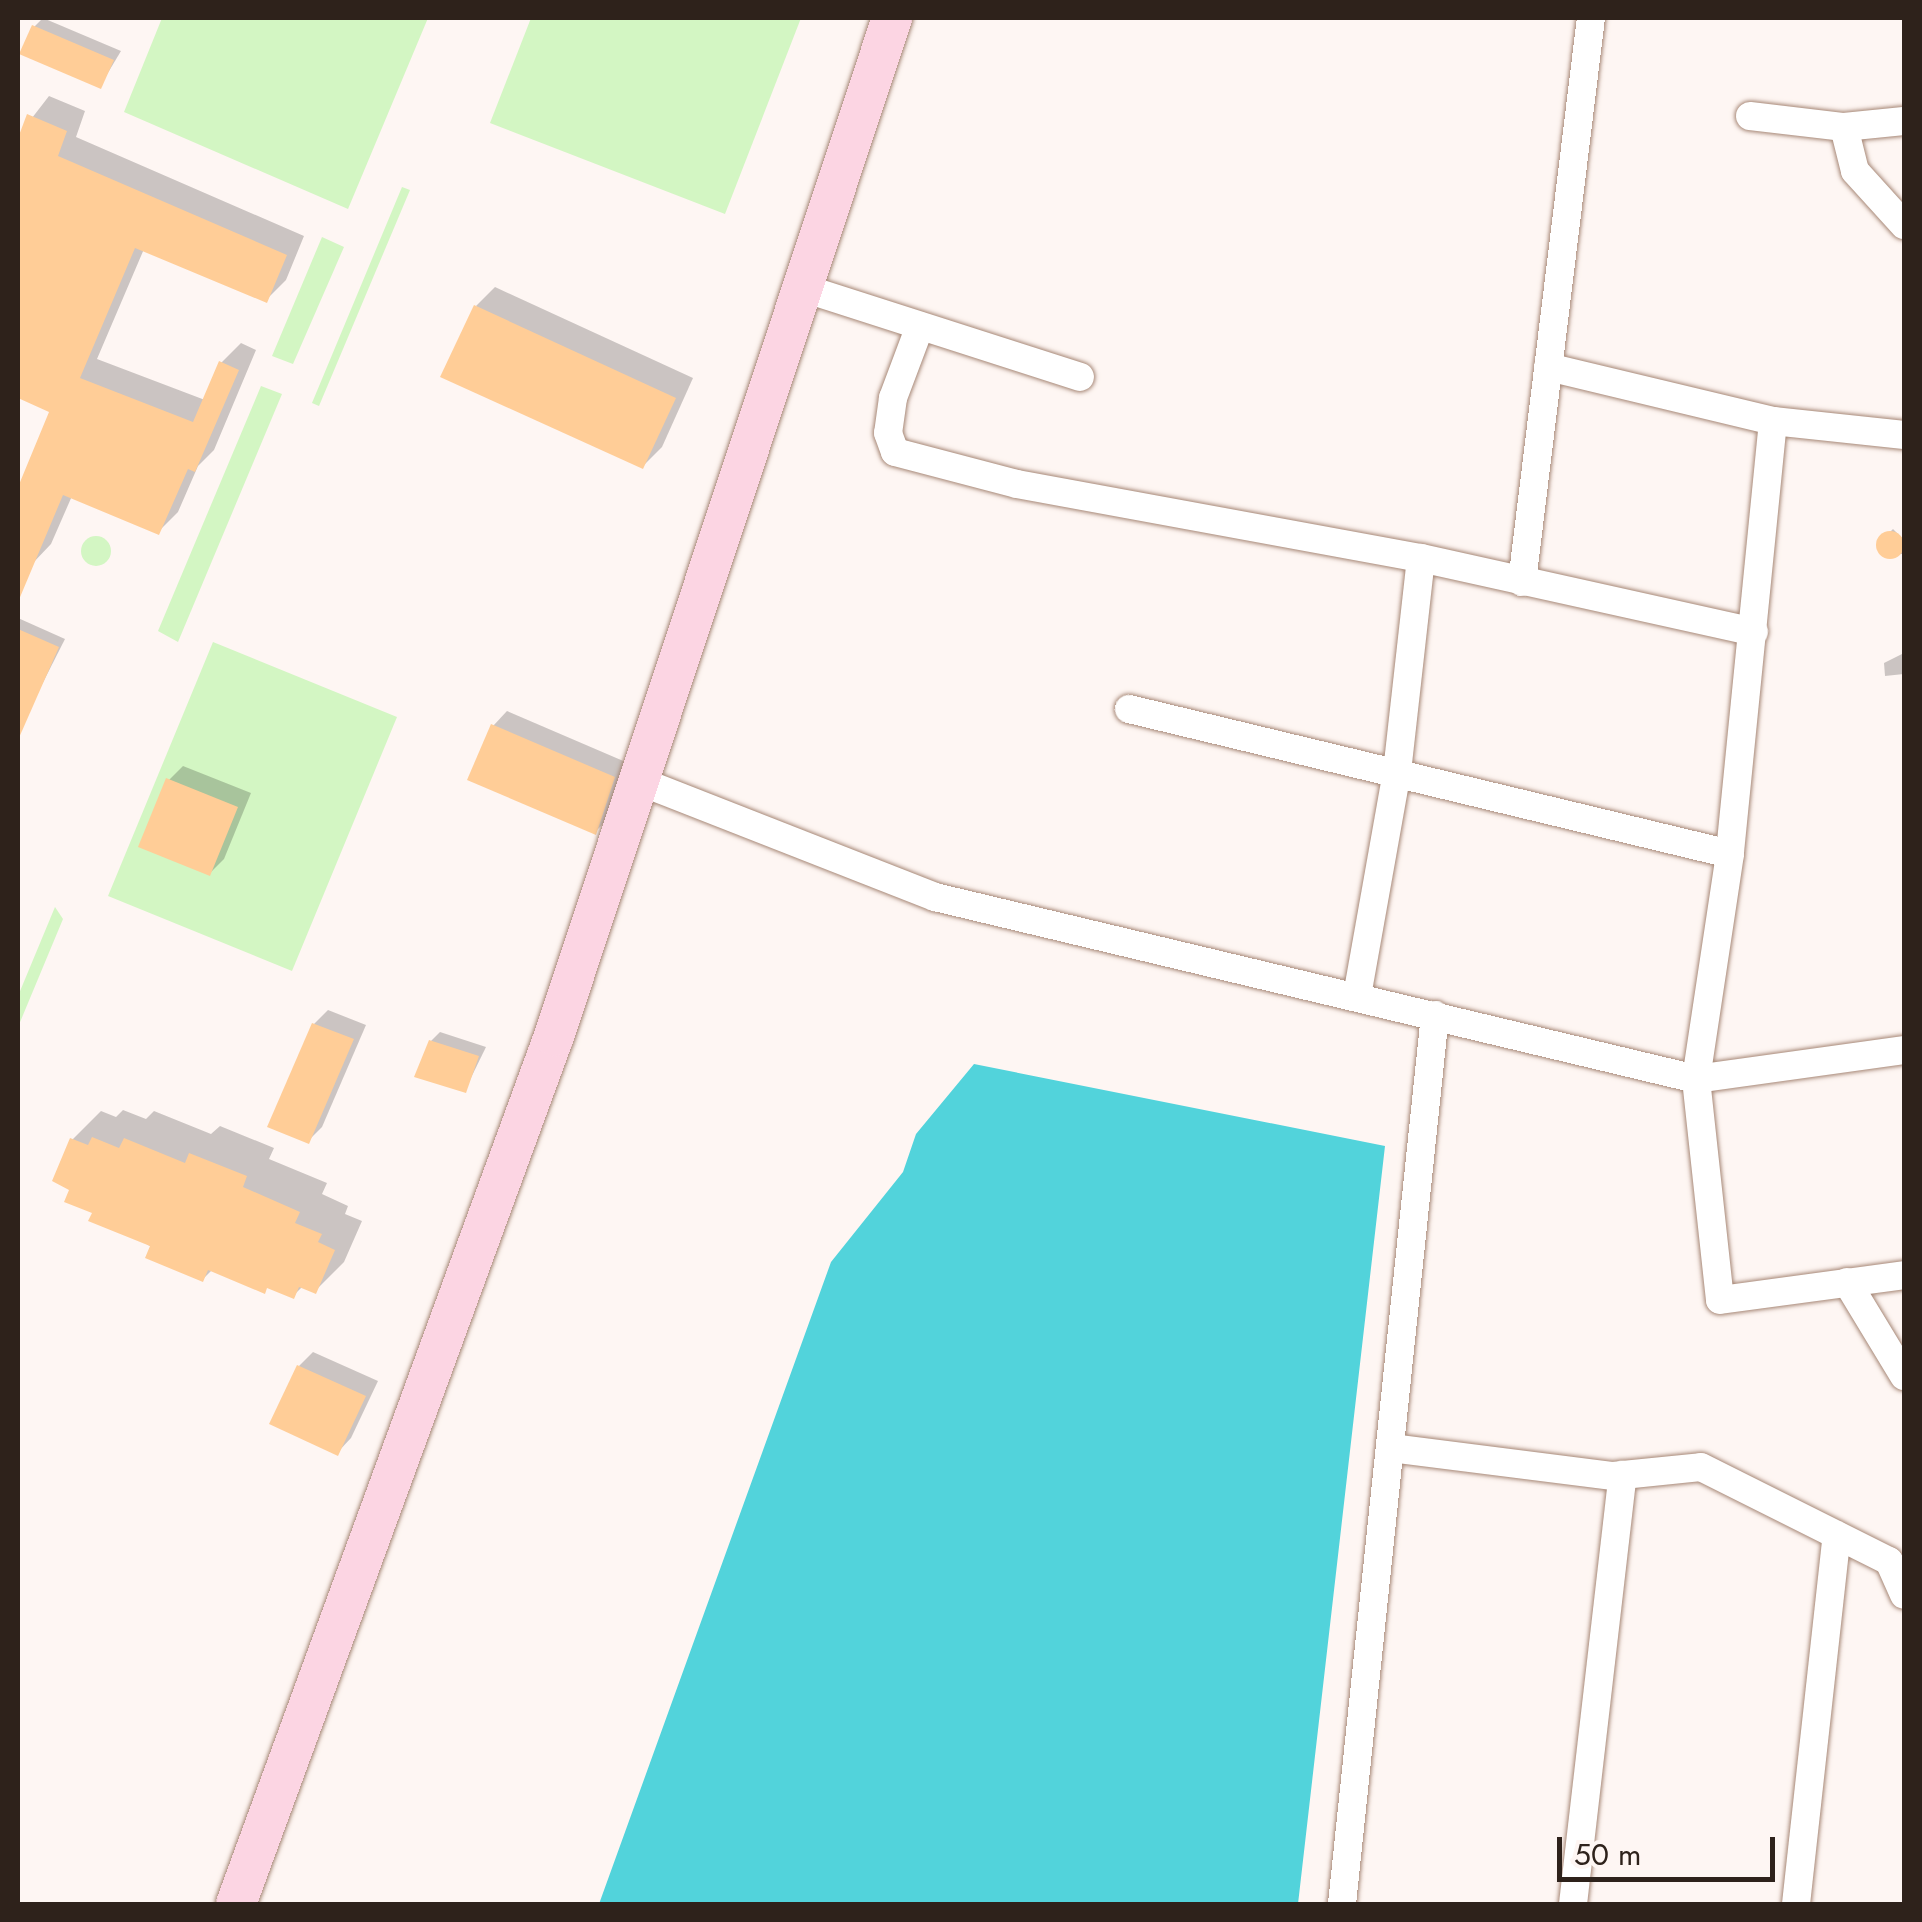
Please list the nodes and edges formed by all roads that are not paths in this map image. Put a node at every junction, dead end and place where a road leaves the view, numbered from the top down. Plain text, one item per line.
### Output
1 (892, 18) edge
2 (1590, 18) edge
3 (1750, 116) dead end
4 (1904, 121) edge
5 (1844, 127) junction
6 (1904, 226) edge
7 (800, 287) junction
8 (920, 326) junction
9 (1548, 367) junction
10 (1080, 377) dead end
11 (1773, 421) junction
12 (1904, 435) edge
13 (1421, 558) junction
14 (1522, 582) junction
15 (1754, 632) junction
16 (1129, 709) dead end
17 (1397, 772) junction
18 (640, 781) junction
19 (1730, 854) junction
20 (1357, 996) junction
21 (1435, 1015) junction
22 (1904, 1050) edge
23 (1696, 1079) junction
24 (1904, 1275) edge
25 (1847, 1282) junction
26 (1904, 1376) edge
27 (1391, 1448) junction
28 (1623, 1475) junction
29 (1837, 1535) junction
30 (1904, 1595) edge
31 (236, 1904) edge
32 (1342, 1904) edge
33 (1574, 1904) edge
34 (1796, 1904) edge

1 - 7 street
2 - 9 street
3 - 5 street
4 - 5 street
5 - 6 street
7 - 8 street
7 - 18 street
8 - 10 street
8 - 13 street
9 - 11 street
9 - 14 street
11 - 12 street
11 - 15 street
13 - 14 street
13 - 17 street
14 - 15 street
15 - 19 street
16 - 17 street
17 - 19 street
17 - 20 street
18 - 20 street
18 - 31 street
19 - 23 street
20 - 21 street
21 - 23 street
21 - 27 street
22 - 23 street
23 - 25 street
24 - 25 street
25 - 26 street
27 - 28 street
27 - 32 street
28 - 29 street
28 - 33 street
29 - 30 street
29 - 34 street

